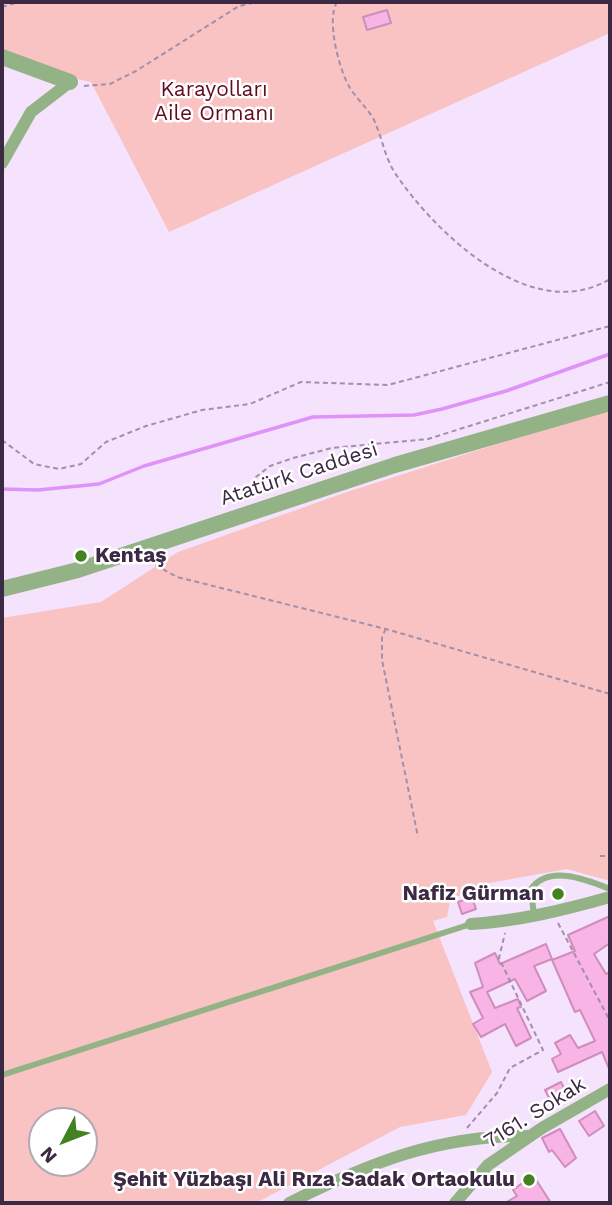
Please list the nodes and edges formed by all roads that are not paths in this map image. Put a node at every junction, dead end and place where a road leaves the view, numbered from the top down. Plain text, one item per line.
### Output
1 (2, 57) edge
2 (70, 82) joint
3 (2, 163) edge
4 (610, 403) edge
5 (2, 589) edge
6 (610, 889) edge
7 (610, 897) edge
8 (534, 916) junction
9 (471, 924) joint
10 (2, 1074) edge
11 (610, 1089) edge
12 (529, 1136) junction
13 (289, 1203) edge
14 (455, 1203) edge

1 - 2 street
2 - 3 street
4 - 5 street, Atatürk Caddesi
6 - 8 lane
7 - 8 street
8 - 9 street
9 - 10 lane
11 - 12 street, 7161. Sokak
12 - 13 street
12 - 14 street, 7161. Sokak

